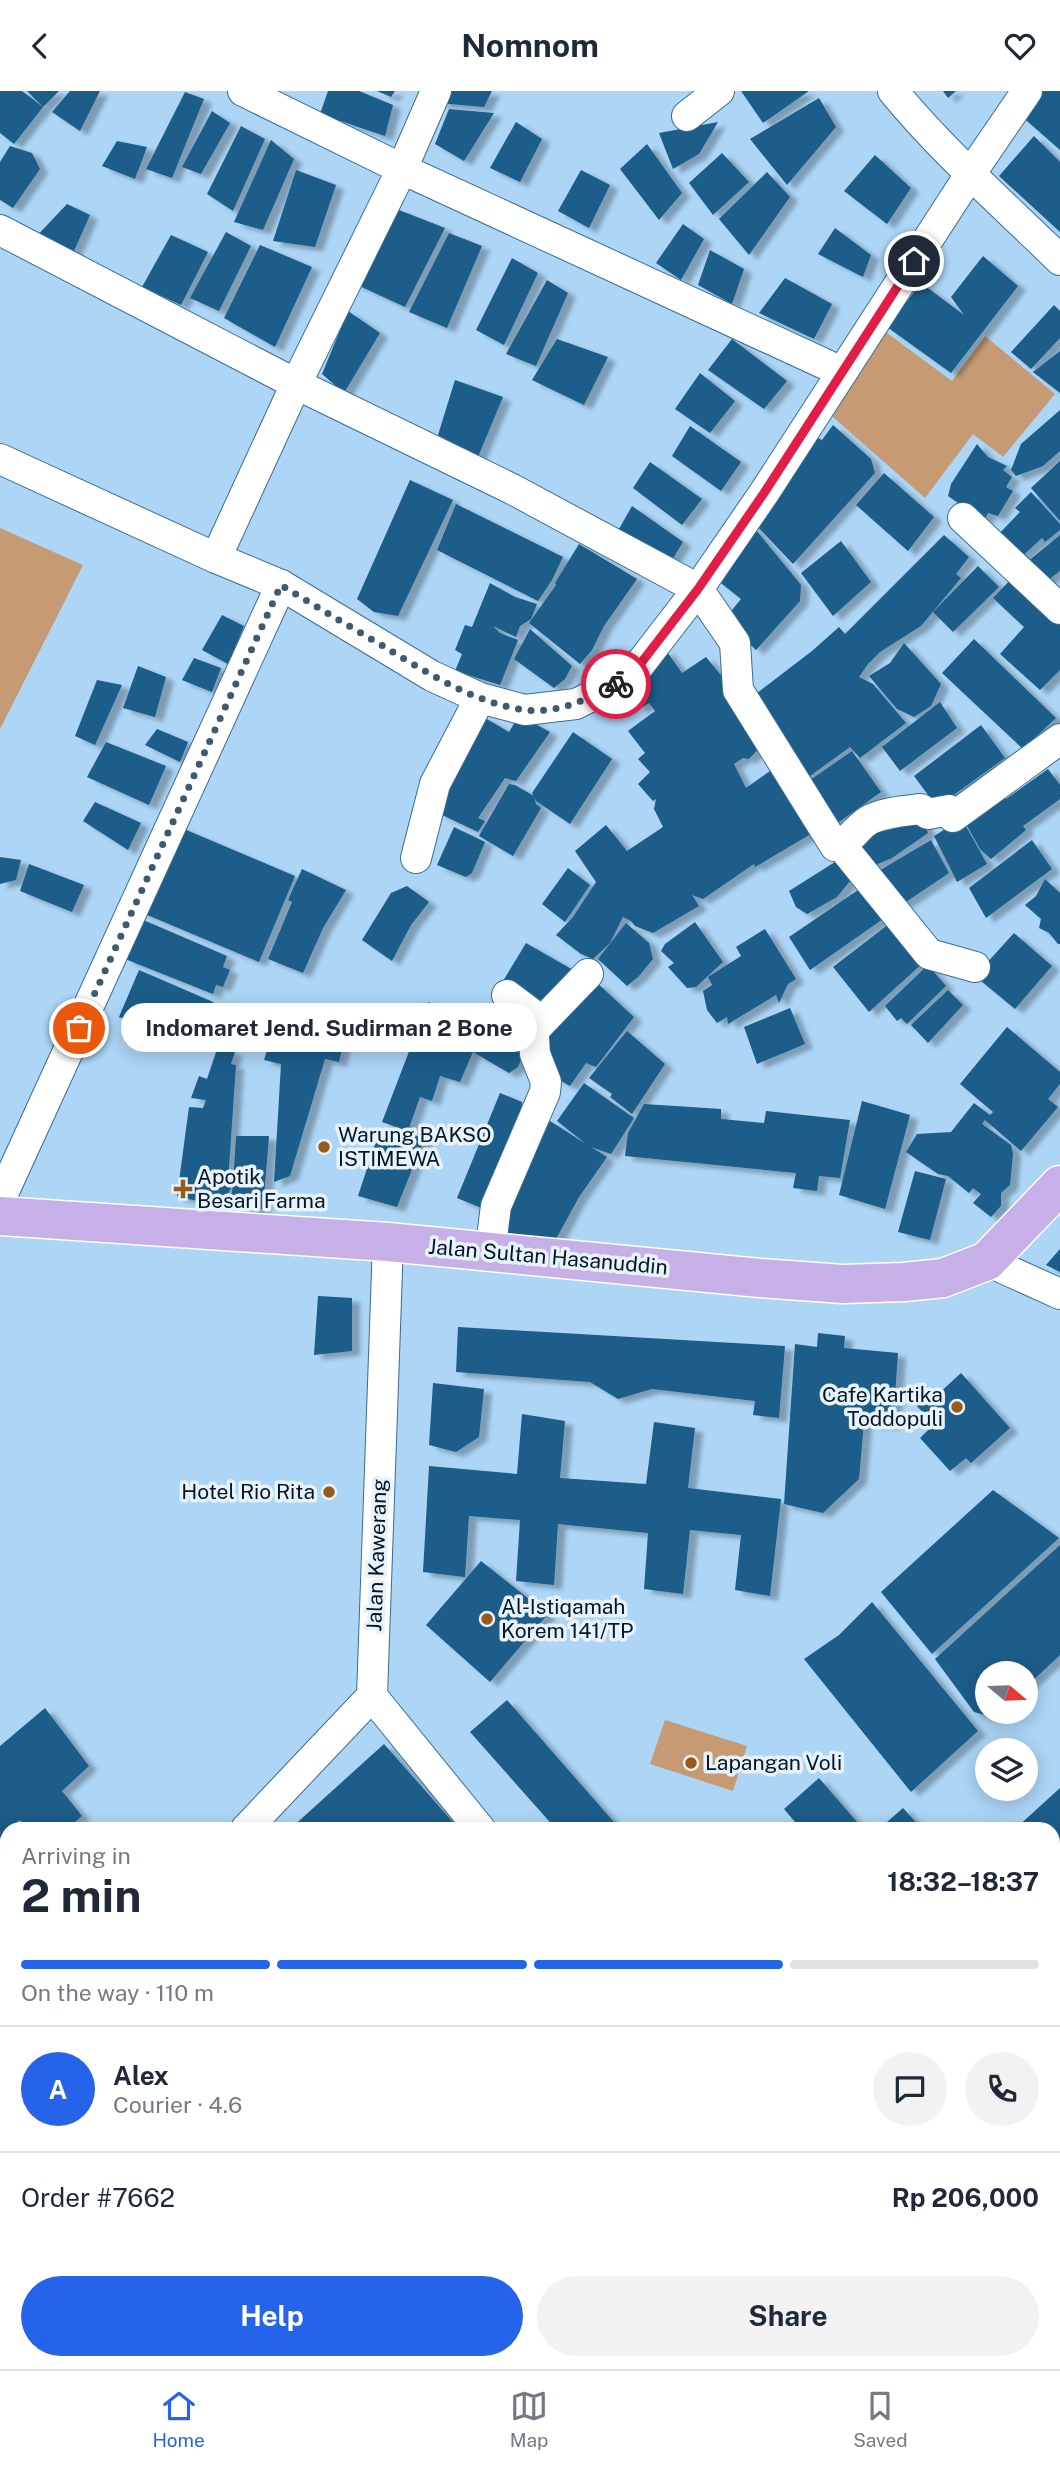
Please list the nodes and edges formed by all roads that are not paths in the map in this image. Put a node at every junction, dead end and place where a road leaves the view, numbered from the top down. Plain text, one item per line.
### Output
1 (243, 91) edge
2 (436, 91) edge
3 (719, 91) edge
4 (893, 91) edge
5 (1027, 91) edge
6 (687, 116) dead end
7 (402, 169) junction
8 (971, 173) junction
9 (0, 230) edge
10 (1060, 260) edge
11 (842, 372) junction
12 (296, 384) junction
13 (0, 459) edge
14 (963, 518) dead end
15 (216, 558) junction
16 (281, 585) junction
17 (698, 589) junction
18 (1060, 608) edge
19 (480, 698) junction
20 (1060, 739) edge
21 (841, 845) junction
22 (415, 858) dead end
23 (975, 967) dead end
24 (588, 974) dead end
25 (507, 996) dead end
26 (534, 1030) junction
27 (1060, 1185) edge
28 (0, 1200) edge
29 (0, 1216) edge
30 (388, 1242) junction
31 (490, 1252) junction
32 (987, 1261) junction
33 (1060, 1294) edge
34 (372, 1696) junction
35 (253, 1822) edge
36 (474, 1822) edge

1 - 7 street
2 - 7 street
3 - 6 street
4 - 8 street
5 - 8 street
7 - 11 street
7 - 12 street
8 - 10 street
8 - 11 street
9 - 12 street
11 - 17 street
12 - 15 street
12 - 17 street
13 - 15 street
14 - 18 street
15 - 16 street
16 - 19 street
16 - 28 street
17 - 19 street
17 - 21 street
19 - 22 street
20 - 21 street
21 - 23 street
24 - 26 street
25 - 26 street
26 - 31 street
27 - 32 main road, Jalan Sultan Hasanuddin
29 - 30 main road, Jalan Sultan Hasanuddin
30 - 31 main road, Jalan Sultan Hasanuddin
30 - 34 street, Jalan Kawerang
31 - 32 main road, Jalan Sultan Hasanuddin
32 - 33 street
34 - 35 street
34 - 36 street

